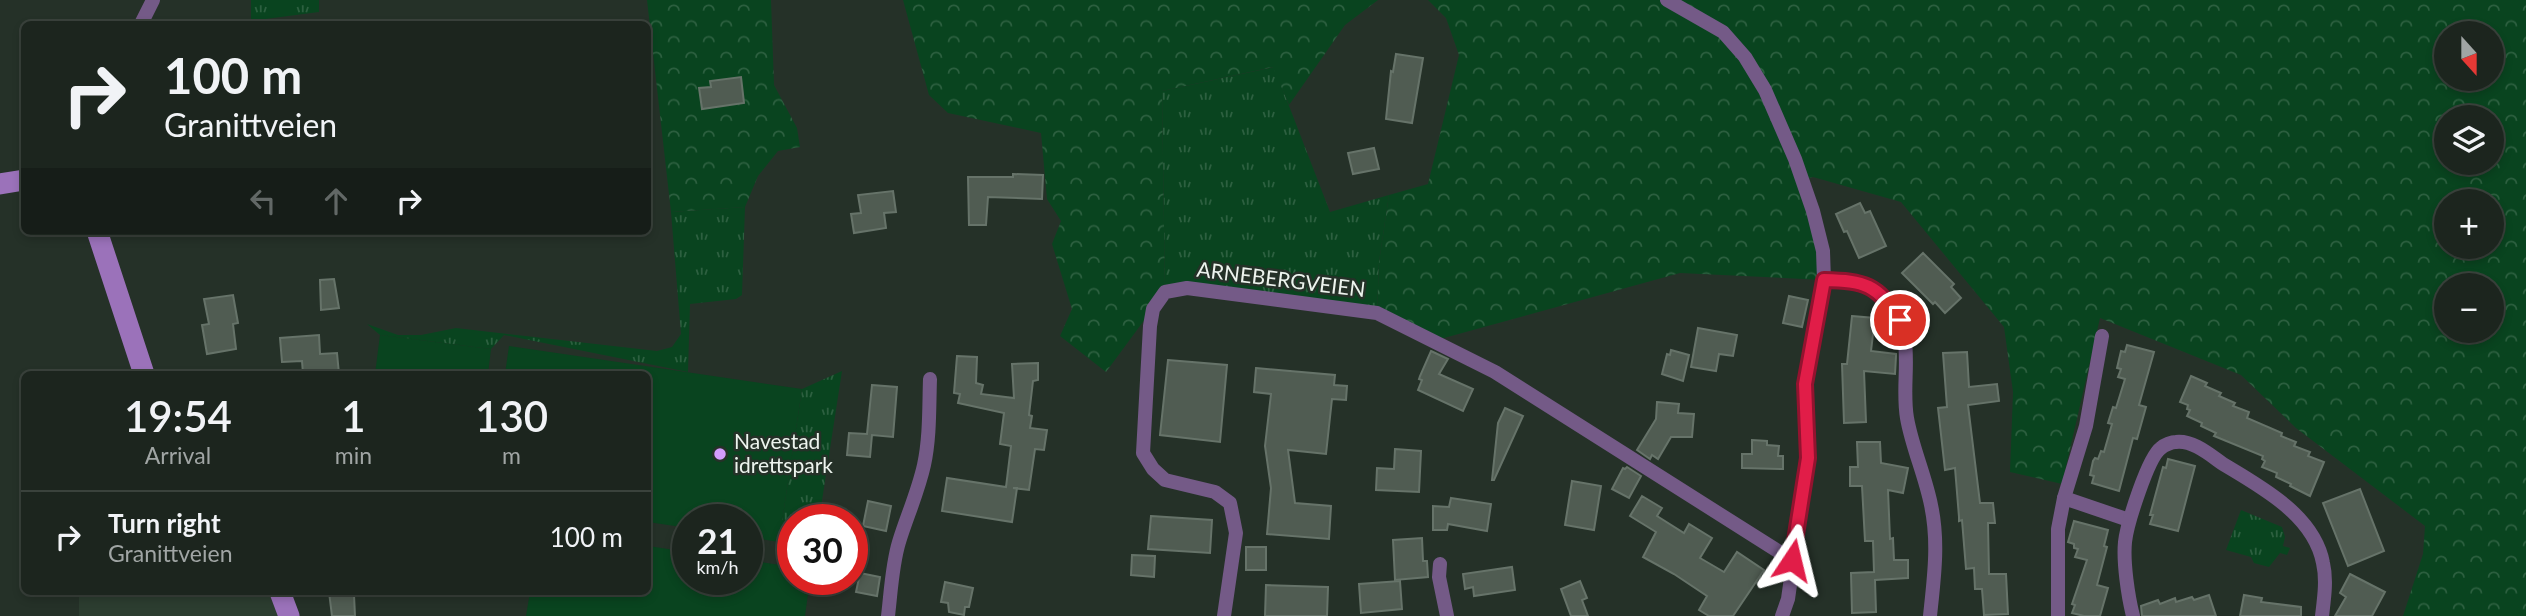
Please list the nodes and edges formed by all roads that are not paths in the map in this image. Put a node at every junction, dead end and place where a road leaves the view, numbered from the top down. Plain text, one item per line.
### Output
1 (153, 0) edge
2 (1667, 0) edge
3 (142, 21) edge
4 (21, 180) edge
5 (0, 184) edge
6 (98, 235) edge
7 (1824, 280) junction
8 (2102, 336) dead end
9 (143, 371) edge
10 (930, 379) dead end
11 (2064, 498) junction
12 (2129, 520) junction
13 (1792, 560) junction
14 (1440, 564) dead end
15 (281, 595) edge
16 (289, 616) edge
17 (888, 616) edge
18 (1224, 616) edge
19 (1447, 616) edge
20 (1782, 616) edge
21 (1930, 616) edge
22 (2058, 616) edge
23 (2133, 616) edge
24 (2322, 616) edge

1 - 3 street
2 - 7 street
4 - 5 street
6 - 9 street
7 - 13 street
7 - 21 street
8 - 11 street
10 - 17 street
11 - 12 street
11 - 22 street
12 - 23 street
12 - 24 street
13 - 18 street, ARNEBERGVEIEN
13 - 20 street
14 - 19 street
15 - 16 street

